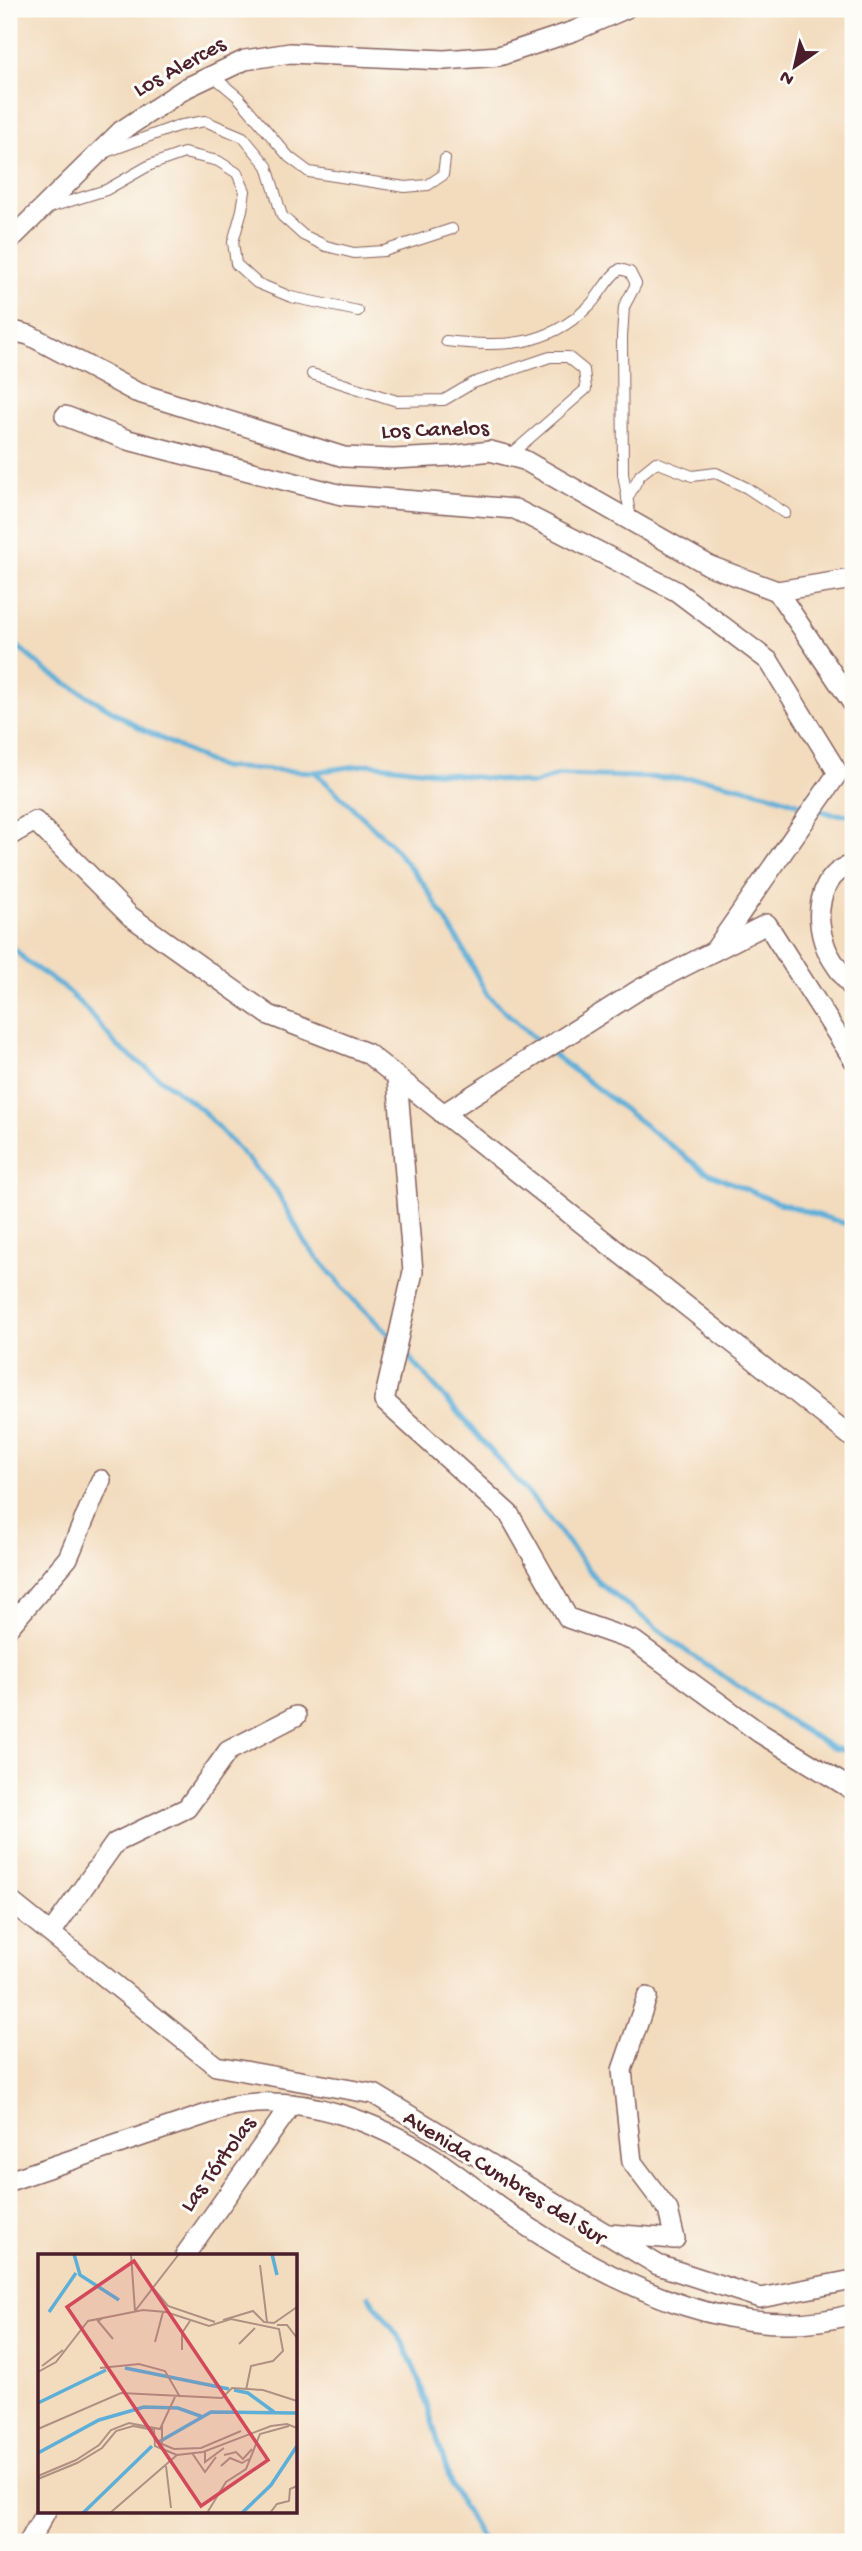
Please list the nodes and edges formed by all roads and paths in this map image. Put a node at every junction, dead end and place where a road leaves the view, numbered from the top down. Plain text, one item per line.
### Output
1 (625, 9) edge
2 (212, 75) junction
3 (96, 156) junction
4 (445, 159) dead end
5 (43, 209) junction
6 (452, 229) dead end
7 (9, 241) edge
8 (358, 311) dead end
9 (9, 330) edge
10 (446, 341) dead end
11 (312, 374) dead end
12 (65, 416) dead end
13 (509, 456) junction
14 (627, 499) junction
15 (785, 513) dead end
16 (631, 521) junction
17 (853, 579) edge
18 (777, 592) junction
19 (853, 704) edge
20 (9, 836) edge
21 (853, 864) edge
22 (714, 951) junction
23 (853, 989) edge
24 (853, 1059) edge
25 (397, 1077) junction
26 (443, 1114) junction
27 (853, 1438) edge
28 (101, 1480) dead end
29 (9, 1627) edge
30 (296, 1716) dead end
31 (853, 1790) edge
32 (9, 1900) edge
33 (51, 1933) junction
34 (647, 1997) dead end
35 (292, 2104) junction
36 (9, 2181) edge
37 (605, 2233) junction
38 (187, 2254) edge
39 (853, 2280) edge
40 (853, 2315) edge
41 (45, 2512) edge
42 (29, 2542) edge

1 - 2 street, Los Alerces
2 - 3 street, Los Alerces
2 - 4 lane
3 - 5 street, Los Alerces
3 - 6 lane
5 - 7 street, Los Alerces
5 - 8 lane
9 - 13 street, Los Canelos
10 - 14 lane
11 - 13 lane
12 - 22 street
13 - 16 street, Los Canelos
14 - 15 lane
14 - 16 lane
16 - 18 street, Los Canelos
17 - 18 street
18 - 19 street
20 - 25 street
21 - 23 street
22 - 24 street
22 - 26 street
25 - 26 street
25 - 31 street
26 - 27 street
28 - 29 street
30 - 33 street
32 - 33 street
33 - 37 street
34 - 37 street
35 - 36 street, Avenida Cumbres del Sur
35 - 38 street, Las Tórtolas
35 - 40 street, Avenida Cumbres del Sur
37 - 39 street
41 - 42 street

